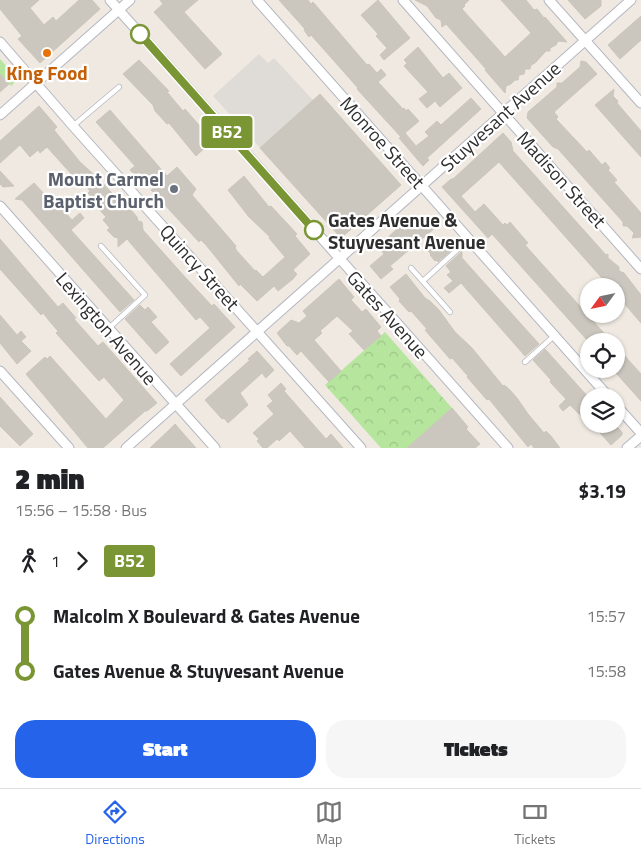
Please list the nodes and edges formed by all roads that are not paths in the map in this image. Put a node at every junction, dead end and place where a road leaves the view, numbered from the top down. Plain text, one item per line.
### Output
1 (110, 0) edge
2 (130, 0) edge
3 (257, 0) edge
4 (403, 0) edge
5 (549, 0) edge
6 (630, 0) edge
7 (118, 10) junction
8 (585, 40) junction
9 (0, 42) edge
10 (36, 83) junction
11 (119, 87) dead end
12 (641, 103) edge
13 (503, 113) junction
14 (0, 115) edge
15 (73, 126) junction
16 (421, 186) junction
17 (0, 206) edge
18 (469, 239) junction
19 (101, 246) dead end
20 (339, 259) junction
21 (411, 268) dead end
22 (641, 268) edge
23 (423, 281) junction
24 (450, 312) dead end
25 (108, 329) junction
26 (258, 331) junction
27 (554, 336) junction
28 (525, 362) dead end
29 (0, 371) edge
30 (601, 388) edge
31 (175, 404) junction
32 (625, 415) edge
33 (641, 434) edge
34 (69, 448) edge
35 (126, 448) edge
36 (215, 448) edge
37 (361, 448) edge
38 (508, 448) edge
39 (627, 448) edge

1 - 7 street, Gates Avenue
2 - 7 street
3 - 16 street, Monroe Street
4 - 13 street, Madison Street
5 - 8 street
6 - 8 street, Stuyvesant Avenue
7 - 10 street
7 - 20 street, Gates Avenue
8 - 12 street
8 - 13 street, Stuyvesant Avenue
9 - 10 street, Quincy Street
10 - 14 street
10 - 15 street, Quincy Street
11 - 15 lane
13 - 16 street, Stuyvesant Avenue
13 - 22 street, Madison Street
15 - 26 street, Quincy Street
16 - 18 street, Monroe Street
16 - 20 street, Stuyvesant Avenue
17 - 25 street, Lexington Avenue
18 - 23 lane
18 - 27 street, Monroe Street
19 - 25 lane
20 - 26 street, Stuyvesant Avenue
20 - 38 street, Gates Avenue
21 - 23 lane
23 - 24 lane
25 - 31 street, Lexington Avenue
26 - 31 street, Stuyvesant Avenue
26 - 37 street, Quincy Street
27 - 28 lane
27 - 30 street, Monroe Street
29 - 34 street
31 - 35 street
31 - 36 street, Lexington Avenue
32 - 33 street
33 - 39 street

